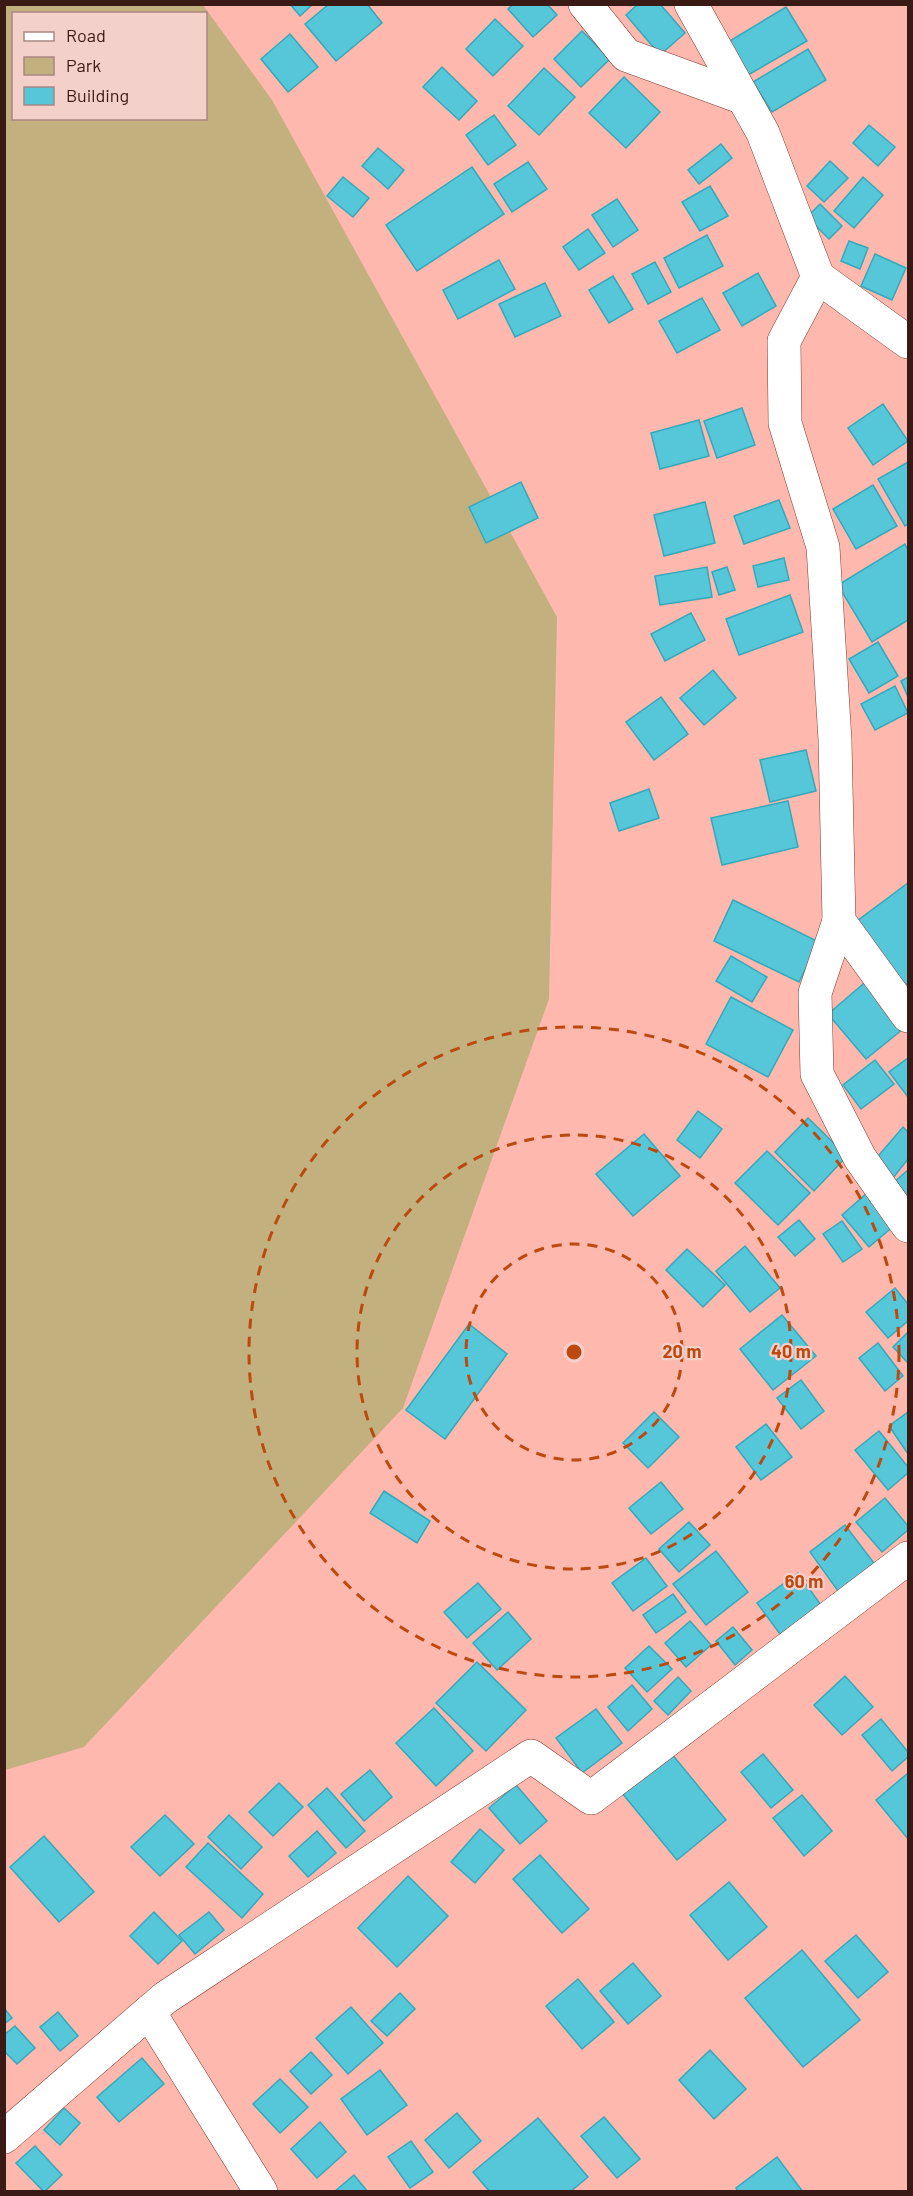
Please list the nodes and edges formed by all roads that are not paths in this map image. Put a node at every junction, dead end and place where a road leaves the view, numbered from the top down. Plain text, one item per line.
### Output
1 (585, 4) edge
2 (691, 4) edge
3 (741, 97) junction
4 (818, 277) junction
5 (909, 342) edge
6 (839, 921) junction
7 (909, 1016) edge
8 (909, 1226) edge
9 (909, 1558) edge
10 (149, 2012) junction
11 (4, 2137) edge
12 (261, 2192) edge

1 - 3 street
2 - 3 street
3 - 4 street
4 - 5 street
4 - 6 street
6 - 7 street
6 - 8 street
9 - 10 street
10 - 11 street
10 - 12 street

